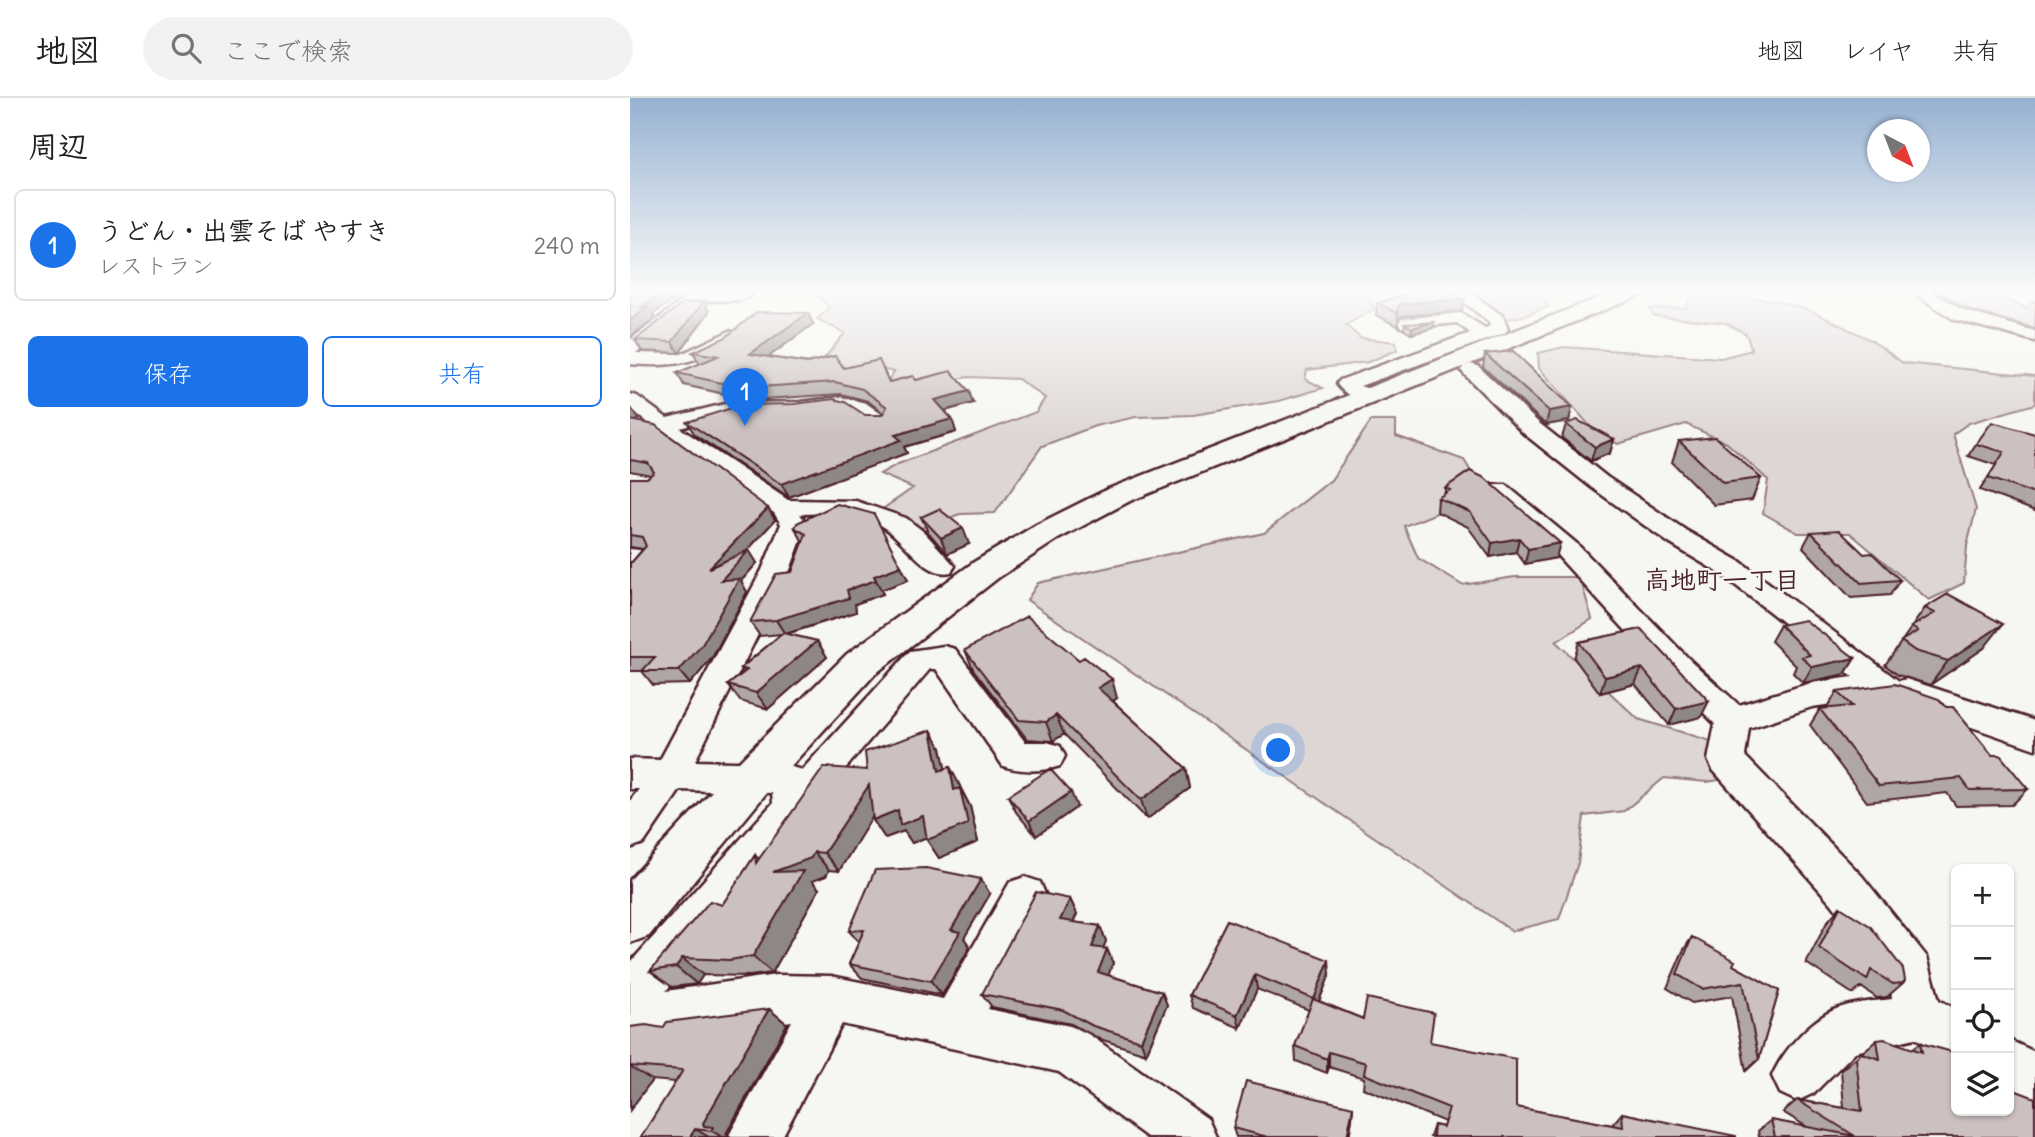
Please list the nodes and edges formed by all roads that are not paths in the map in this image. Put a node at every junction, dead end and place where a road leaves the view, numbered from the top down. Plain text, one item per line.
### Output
1 (725, 338) edge
2 (1473, 338) edge
3 (1516, 338) edge
4 (630, 358) edge
5 (1471, 370) dead end
6 (1372, 396) junction
7 (630, 400) edge
8 (879, 420) edge
9 (665, 427) junction
10 (630, 429) edge
11 (1497, 489) edge
12 (783, 508) junction
13 (630, 557) edge
14 (941, 566) dead end
15 (630, 567) edge
16 (1885, 685) junction
17 (1733, 720) junction
18 (2035, 735) edge
19 (1047, 756) dead end
20 (630, 774) edge
21 (670, 775) junction
22 (752, 778) junction
23 (792, 808) junction
24 (630, 831) edge
25 (1026, 897) dead end
26 (630, 918) edge
27 (630, 998) edge
28 (831, 999) junction
29 (630, 1019) edge
30 (1937, 1025) edge
31 (954, 1026) junction
32 (2014, 1068) edge
33 (1797, 1076) dead end
34 (2035, 1079) edge
35 (754, 1137) edge
36 (1190, 1137) edge

1 - 4 street
2 - 6 street
3 - 6 street
5 - 16 street
6 - 22 street
7 - 9 street
8 - 9 street
9 - 10 street
9 - 12 street
11 - 17 street
12 - 14 street
12 - 21 street
13 - 15 street
16 - 17 street
16 - 18 street
17 - 30 street
19 - 23 street
20 - 21 street
21 - 22 street
21 - 24 street
22 - 23 street
22 - 26 street
23 - 27 street
25 - 31 street
28 - 29 street
28 - 31 street
28 - 35 street
30 - 33 street
31 - 36 street
32 - 34 street

